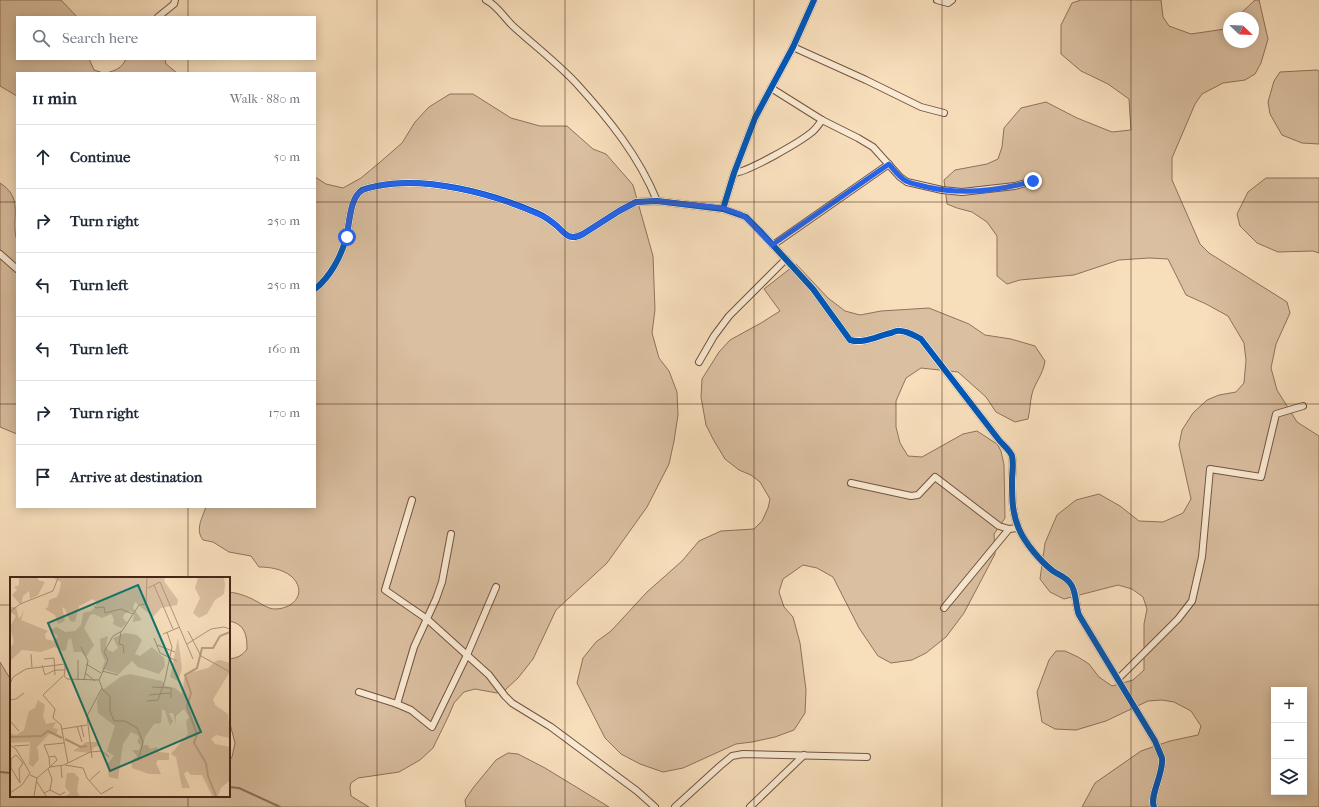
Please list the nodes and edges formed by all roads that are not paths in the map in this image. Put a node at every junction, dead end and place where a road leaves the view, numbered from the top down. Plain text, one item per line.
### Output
1 (175, 0) edge
2 (486, 0) edge
3 (814, 0) edge
4 (937, 0) edge
5 (952, 0) edge
6 (159, 16) edge
7 (794, 47) junction
8 (771, 88) junction
9 (944, 113) dead end
10 (822, 120) junction
11 (889, 164) junction
12 (734, 173) junction
13 (1033, 181) dead end
14 (657, 201) junction
15 (723, 208) junction
16 (772, 245) junction
17 (0, 254) edge
18 (786, 259) junction
19 (16, 268) edge
20 (316, 289) edge
21 (699, 362) dead end
22 (1303, 406) dead end
23 (851, 483) dead end
24 (412, 500) dead end
25 (1018, 528) junction
26 (1009, 529) junction
27 (451, 534) dead end
28 (496, 587) dead end
29 (944, 608) dead end
30 (427, 619) junction
31 (467, 655) junction
32 (1118, 679) junction
33 (359, 692) dead end
34 (397, 704) junction
35 (804, 755) junction
36 (867, 757) dead end
37 (655, 807) edge
38 (675, 807) edge
39 (750, 807) edge
40 (1154, 807) edge

1 - 6 street
2 - 14 street
3 - 7 street
4 - 5 street
7 - 8 street
7 - 9 street
8 - 10 street
8 - 12 street
10 - 11 street
10 - 12 street
11 - 13 street
11 - 16 street
12 - 15 street
14 - 15 street
14 - 20 street
15 - 16 street
16 - 18 street
17 - 19 street
18 - 21 street
18 - 25 street
22 - 32 street
23 - 26 street
24 - 30 street
25 - 26 street
25 - 32 street
26 - 29 street
27 - 30 street
28 - 31 street
30 - 31 street
30 - 34 street
31 - 34 street
31 - 37 street
32 - 40 street
33 - 34 street
35 - 36 street
35 - 38 street
35 - 39 street

